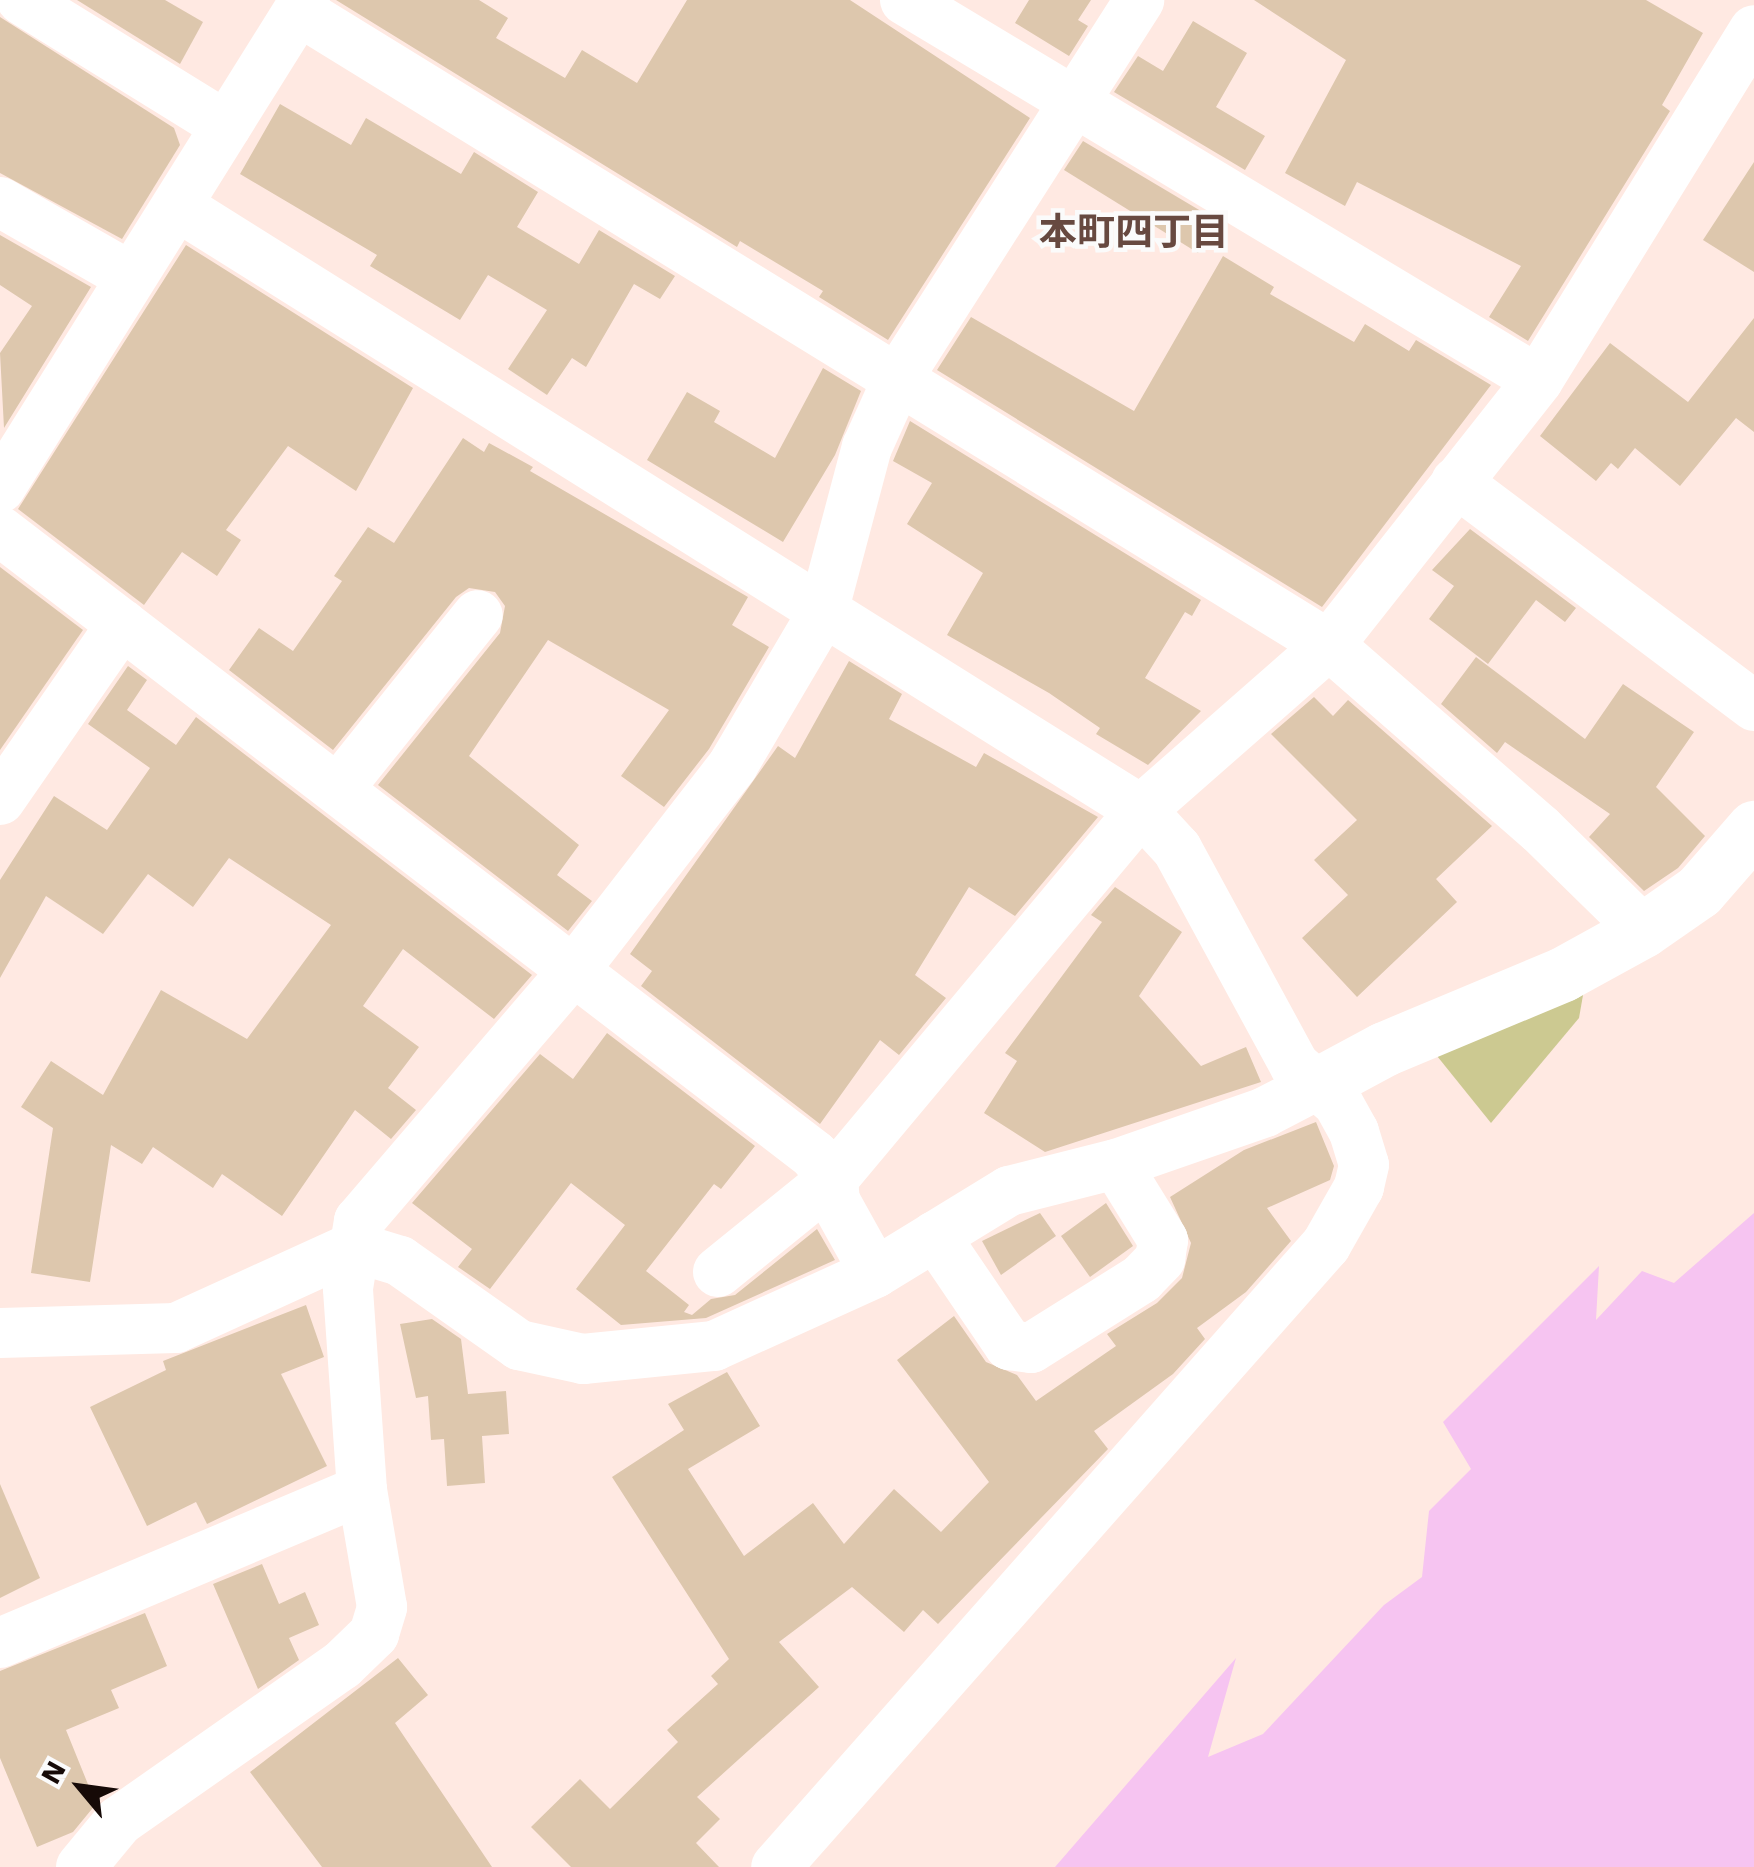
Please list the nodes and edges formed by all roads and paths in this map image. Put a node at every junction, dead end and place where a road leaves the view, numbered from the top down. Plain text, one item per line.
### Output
1 (22, 0) edge
2 (905, 0) edge
3 (1139, 0) edge
4 (302, 5) edge
5 (1754, 30) edge
6 (1074, 104) junction
7 (226, 126) junction
8 (0, 202) edge
9 (179, 207) junction
10 (130, 278) junction
11 (899, 376) junction
12 (1538, 380) junction
13 (1456, 482) junction
14 (0, 488) edge
15 (0, 530) edge
16 (823, 612) junction
17 (478, 615) dead end
18 (122, 624) junction
19 (1329, 645) junction
20 (1754, 706) edge
21 (338, 789) junction
22 (0, 800) edge
23 (1141, 810) junction
24 (1754, 828) edge
25 (1643, 930) junction
26 (575, 969) junction
27 (1317, 1085) junction
28 (1116, 1164) junction
29 (833, 1179) junction
30 (935, 1236) junction
31 (354, 1247) junction
32 (718, 1272) dead end
33 (875, 1273) junction
34 (0, 1333) edge
35 (362, 1490) junction
36 (0, 1643) edge
37 (81, 1867) edge
38 (776, 1867) edge

1 - 7 street
2 - 6 street
3 - 6 street
4 - 7 street
4 - 11 street
5 - 12 street
6 - 11 street
6 - 12 street
7 - 9 street
8 - 10 street
9 - 10 street
9 - 16 street
10 - 14 street
11 - 16 street
11 - 19 street
12 - 13 street
13 - 19 street
13 - 20 street
15 - 18 street
16 - 23 street
16 - 26 street
17 - 21 street
18 - 21 street
18 - 22 street
19 - 23 street
19 - 25 street
21 - 26 street
23 - 27 street
23 - 29 street
24 - 25 street
25 - 27 street
26 - 29 street
26 - 31 street
27 - 28 street
27 - 38 street
28 - 30 street
28 - 30 street
29 - 32 street
29 - 33 street
30 - 33 street
31 - 33 street
31 - 34 street
31 - 35 street
35 - 36 street
35 - 37 street

